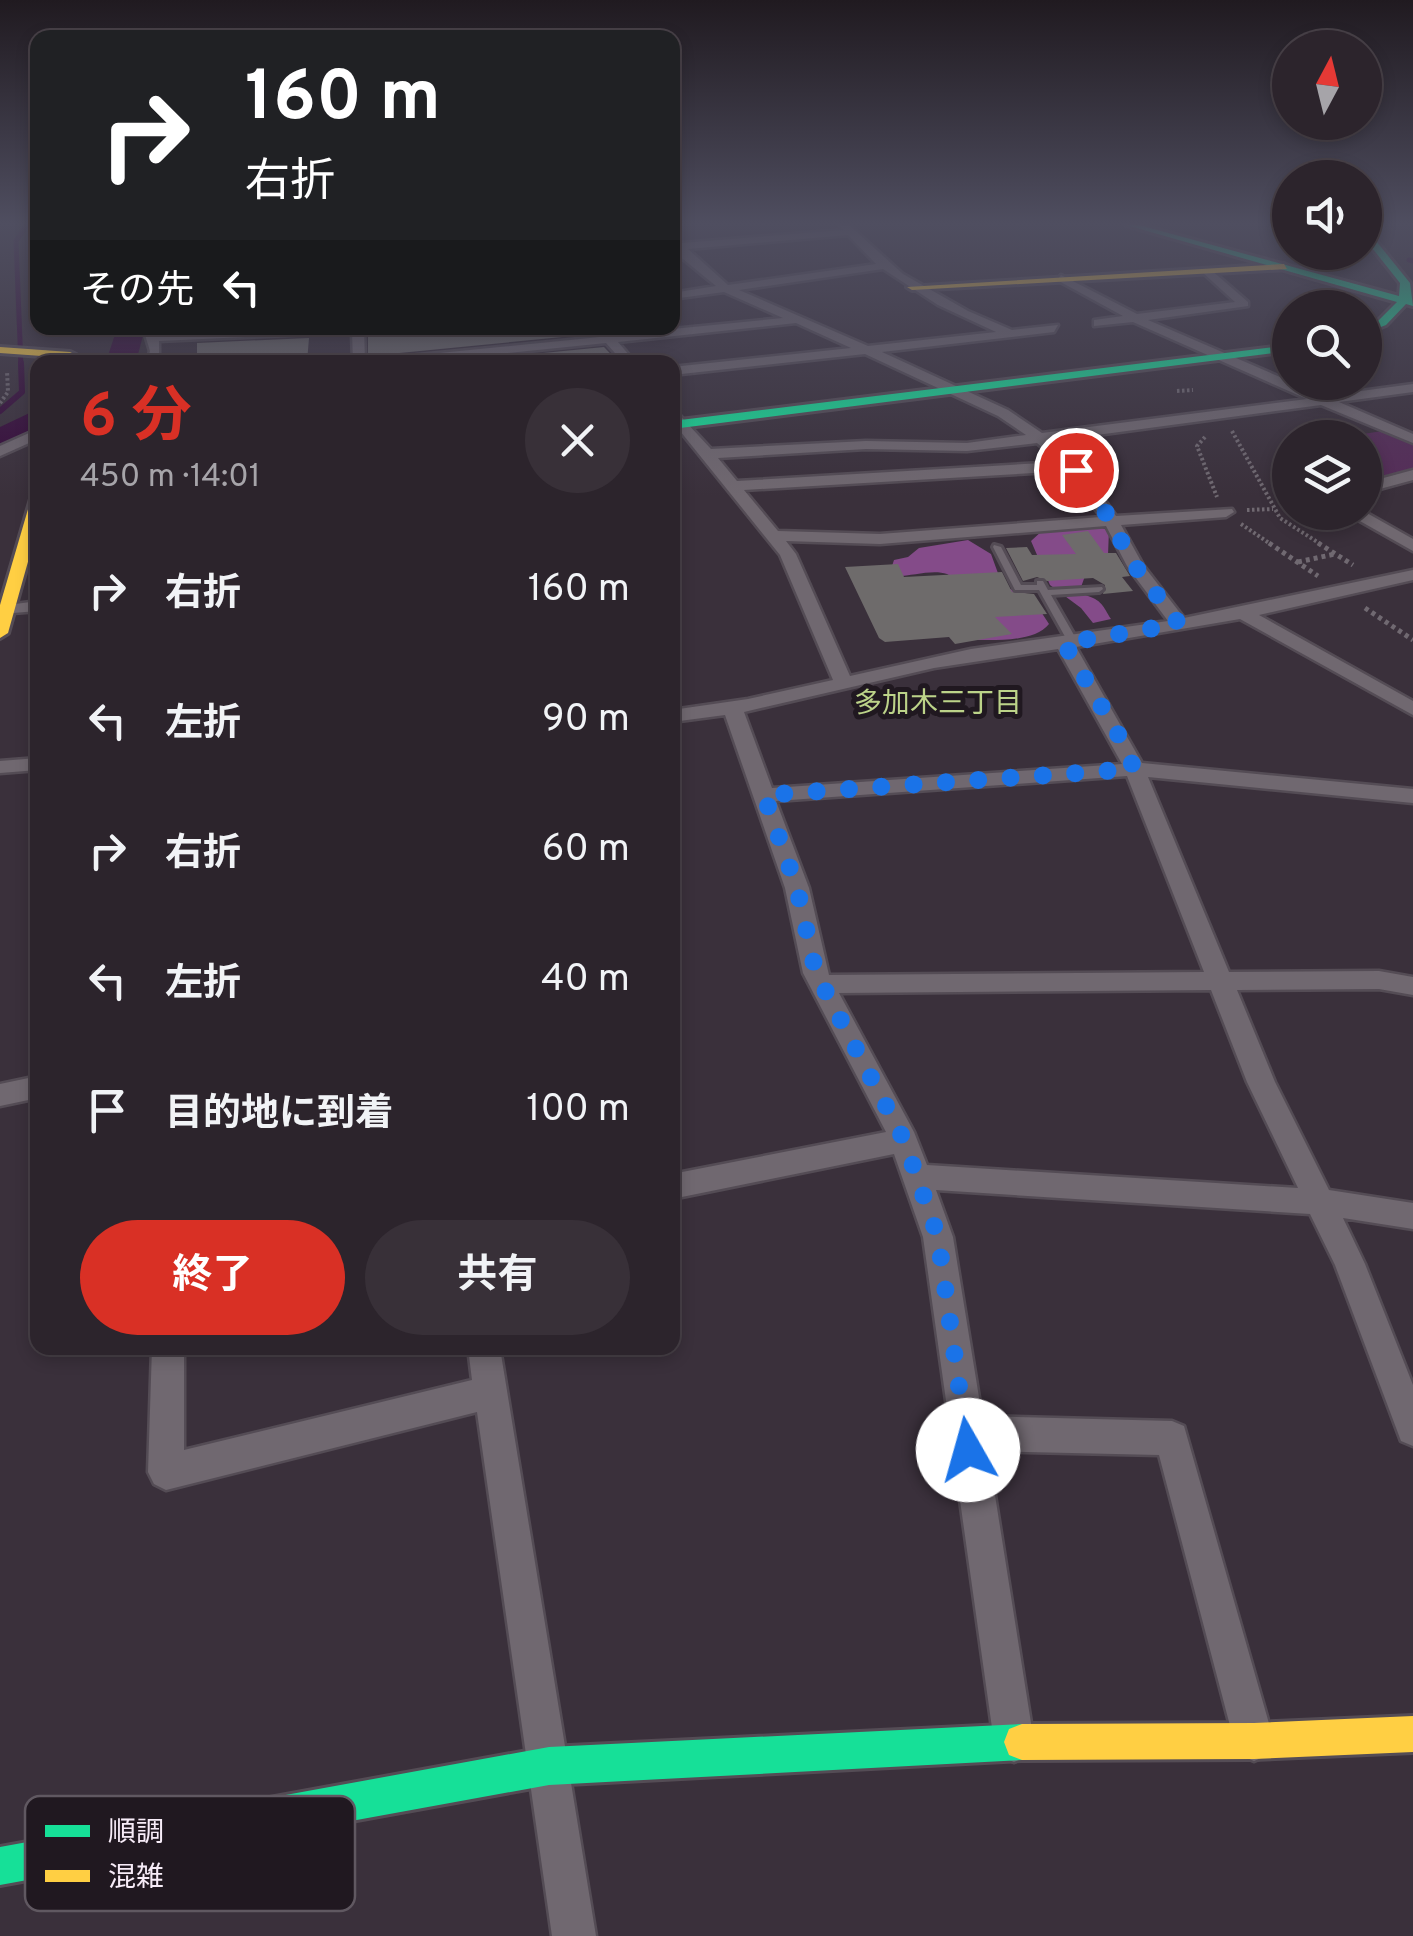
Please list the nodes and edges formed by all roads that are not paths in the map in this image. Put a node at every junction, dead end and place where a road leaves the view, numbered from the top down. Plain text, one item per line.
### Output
1 (787, 315) edge
2 (966, 315) edge
3 (1130, 315) edge
4 (1163, 315) edge
5 (1137, 319) junction
6 (798, 320) junction
7 (1098, 324) dead end
8 (1054, 328) dead end
9 (680, 333) edge
10 (1010, 334) junction
11 (606, 335) edge
12 (658, 335) edge
13 (611, 340) junction
14 (868, 349) junction
15 (5, 350) edge
16 (1272, 350) edge
17 (52, 355) edge
18 (459, 355) edge
19 (623, 355) edge
20 (1221, 357) junction
21 (680, 370) edge
22 (1413, 388) edge
23 (957, 390) junction
24 (1326, 401) junction
25 (680, 420) edge
26 (680, 423) edge
27 (1037, 436) junction
28 (30, 437) edge
29 (1413, 439) edge
30 (0, 452) edge
31 (708, 454) junction
32 (1071, 466) junction
33 (1413, 475) edge
34 (1386, 482) junction
35 (1382, 483) edge
36 (734, 486) junction
37 (1413, 493) edge
38 (1226, 512) road end
39 (1111, 520) junction
40 (30, 523) edge
41 (1382, 529) edge
42 (774, 536) junction
43 (1413, 546) edge
44 (997, 547) dead end
45 (1413, 575) edge
46 (1042, 588) junction
47 (1098, 589) dead end
48 (30, 609) edge
49 (1243, 613) junction
50 (2, 621) edge
51 (1179, 624) junction
52 (1068, 642) junction
53 (843, 681) junction
54 (733, 710) junction
55 (1413, 710) edge
56 (680, 715) edge
57 (30, 765) edge
58 (0, 767) edge
59 (1134, 769) junction
60 (764, 795) junction
61 (1413, 796) edge
62 (1220, 980) junction
63 (822, 984) junction
64 (1413, 986) edge
65 (30, 1089) edge
66 (0, 1095) edge
67 (904, 1140) junction
68 (918, 1177) junction
69 (680, 1185) edge
70 (1322, 1202) junction
71 (1413, 1216) edge
72 (168, 1355) edge
73 (485, 1355) edge
74 (491, 1392) junction
75 (1413, 1428) edge
76 (966, 1433) junction
77 (1413, 1734) edge
78 (1254, 1741) junction
79 (1014, 1742) junction
80 (549, 1766) junction
81 (355, 1801) edge
82 (25, 1861) edge
83 (0, 1866) edge
84 (574, 1936) edge

1 - 6 street
2 - 10 street
3 - 5 street
4 - 5 street
5 - 7 street
5 - 20 street
6 - 9 street
6 - 14 street
8 - 10 street
10 - 14 street
11 - 13 street
12 - 13 street
13 - 18 street
13 - 19 street
14 - 21 street
14 - 23 street
15 - 17 street
16 - 20 street
20 - 23 street
20 - 24 street
22 - 24 street
23 - 25 street
23 - 27 street
24 - 27 street
24 - 29 street
26 - 31 street
27 - 31 street
27 - 32 street
28 - 30 street
31 - 36 street
32 - 36 street
32 - 39 street
33 - 34 street
34 - 35 street
34 - 37 street
36 - 42 street
38 - 39 street
39 - 42 street
39 - 51 street
40 - 50 street
41 - 43 street
42 - 53 street
44 - 46 lane
45 - 49 street
46 - 47 lane
46 - 52 lane
48 - 50 street
49 - 51 street
49 - 55 street
51 - 52 street
52 - 53 street
52 - 59 street
53 - 54 street
54 - 56 street
54 - 60 street
57 - 58 street
59 - 60 street
59 - 61 street
59 - 62 street
60 - 63 street
62 - 63 street
62 - 64 street
62 - 70 street
63 - 67 street
65 - 66 street
67 - 68 street
67 - 69 street
68 - 70 street
68 - 76 street
70 - 71 street
70 - 75 street
72 - 74 street
73 - 74 street
74 - 80 street
76 - 78 street
76 - 79 street
77 - 78 street
78 - 79 street
79 - 80 street
80 - 81 street
80 - 84 street
82 - 83 street

